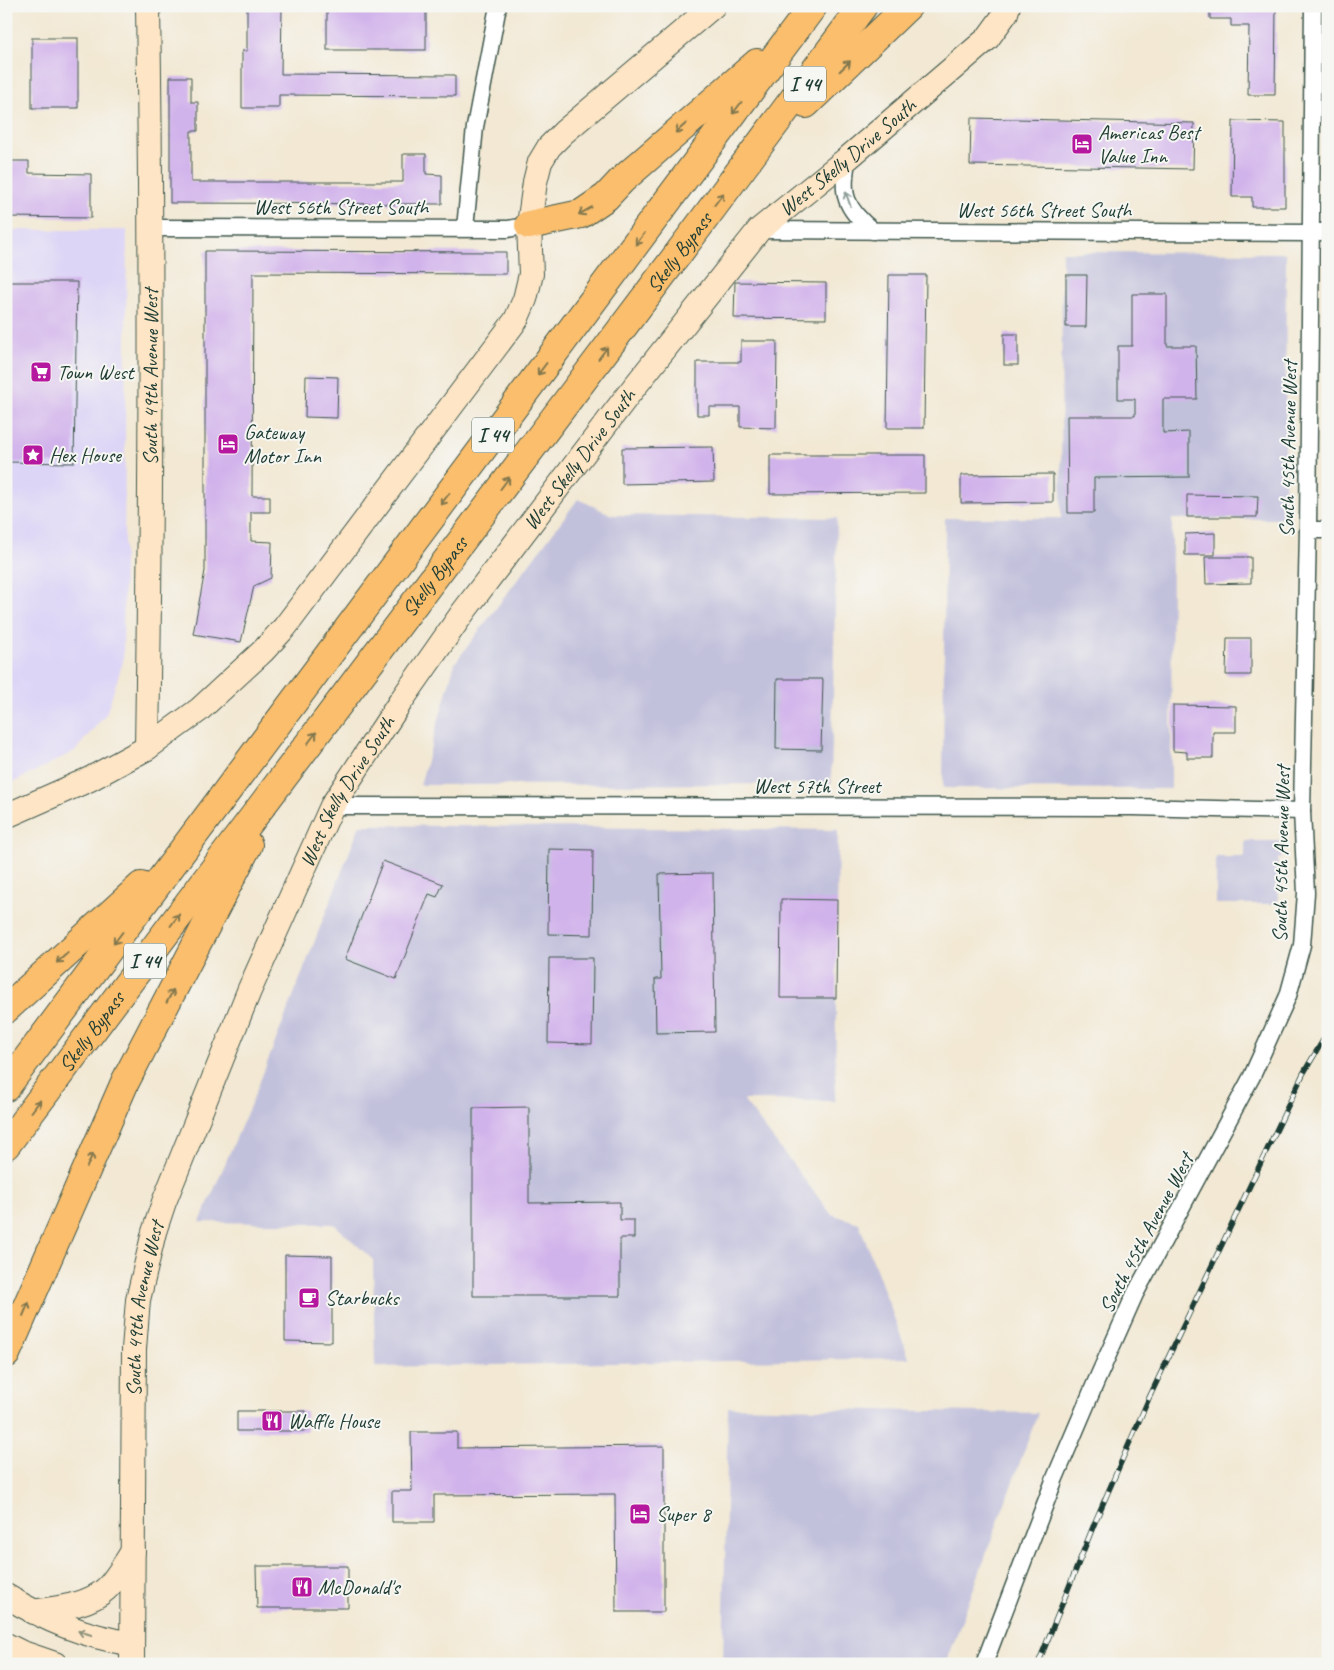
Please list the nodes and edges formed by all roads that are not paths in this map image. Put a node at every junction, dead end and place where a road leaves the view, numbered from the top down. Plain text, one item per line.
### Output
1 (148, 6) edge
2 (498, 6) edge
3 (863, 6) edge
4 (908, 6) edge
5 (1008, 6) edge
6 (1313, 6) edge
7 (709, 8) edge
8 (805, 17) edge
9 (848, 158) junction
10 (748, 161) junction
11 (529, 225) junction
12 (151, 228) junction
13 (465, 228) junction
14 (759, 230) junction
15 (873, 231) junction
16 (1320, 232) edge
17 (1308, 530) junction
18 (1328, 530) edge
19 (147, 748) junction
20 (283, 777) junction
21 (332, 806) junction
22 (1302, 811) junction
23 (6, 816) edge
24 (189, 843) junction
25 (250, 991) joint
26 (6, 1009) edge
27 (6, 1087) edge
28 (6, 1145) edge
29 (6, 1354) edge
30 (134, 1551) junction
31 (6, 1596) edge
32 (33, 1612) junction
33 (6, 1645) edge
34 (132, 1654) edge
35 (55, 1664) edge
36 (984, 1664) edge

1 - 12 street, South 49th Avenue West
2 - 13 street
3 - 10 highway, Skelly Bypass / I 44
10 -> 4 highway
5 - 9 street, West Skelly Drive South
6 - 16 street, South 45th Avenue West
7 - 11 street
8 -> 11 highway
8 -> 24 highway, Skelly Bypass / I 44
9 - 14 street, West Skelly Drive South
15 -> 9 street
20 -> 10 highway, Skelly Bypass / I 44
11 - 13 street, West 56th Street South
11 - 19 street
12 - 13 street, West 56th Street South
12 - 19 street, South 49th Avenue West
14 - 15 street, West 56th Street South
14 - 21 street, West Skelly Drive South
15 - 16 street, West 56th Street South
16 - 17 street, South 45th Avenue West
17 - 18 street
17 - 22 street, South 45th Avenue West
19 - 23 street
28 -> 20 highway, Skelly Bypass / I 44
29 -> 20 highway
21 - 22 street, West 57th Street
21 - 25 street, West Skelly Drive South
22 - 36 street, South 45th Avenue West
24 -> 26 highway
24 -> 27 highway, Skelly Bypass / I 44
25 - 30 street, South 49th Avenue West
30 - 32 street
30 - 34 street, South 49th Avenue West
31 - 32 street, South 49th Avenue West
34 -> 32 street, South 49th Avenue West
33 - 35 street

